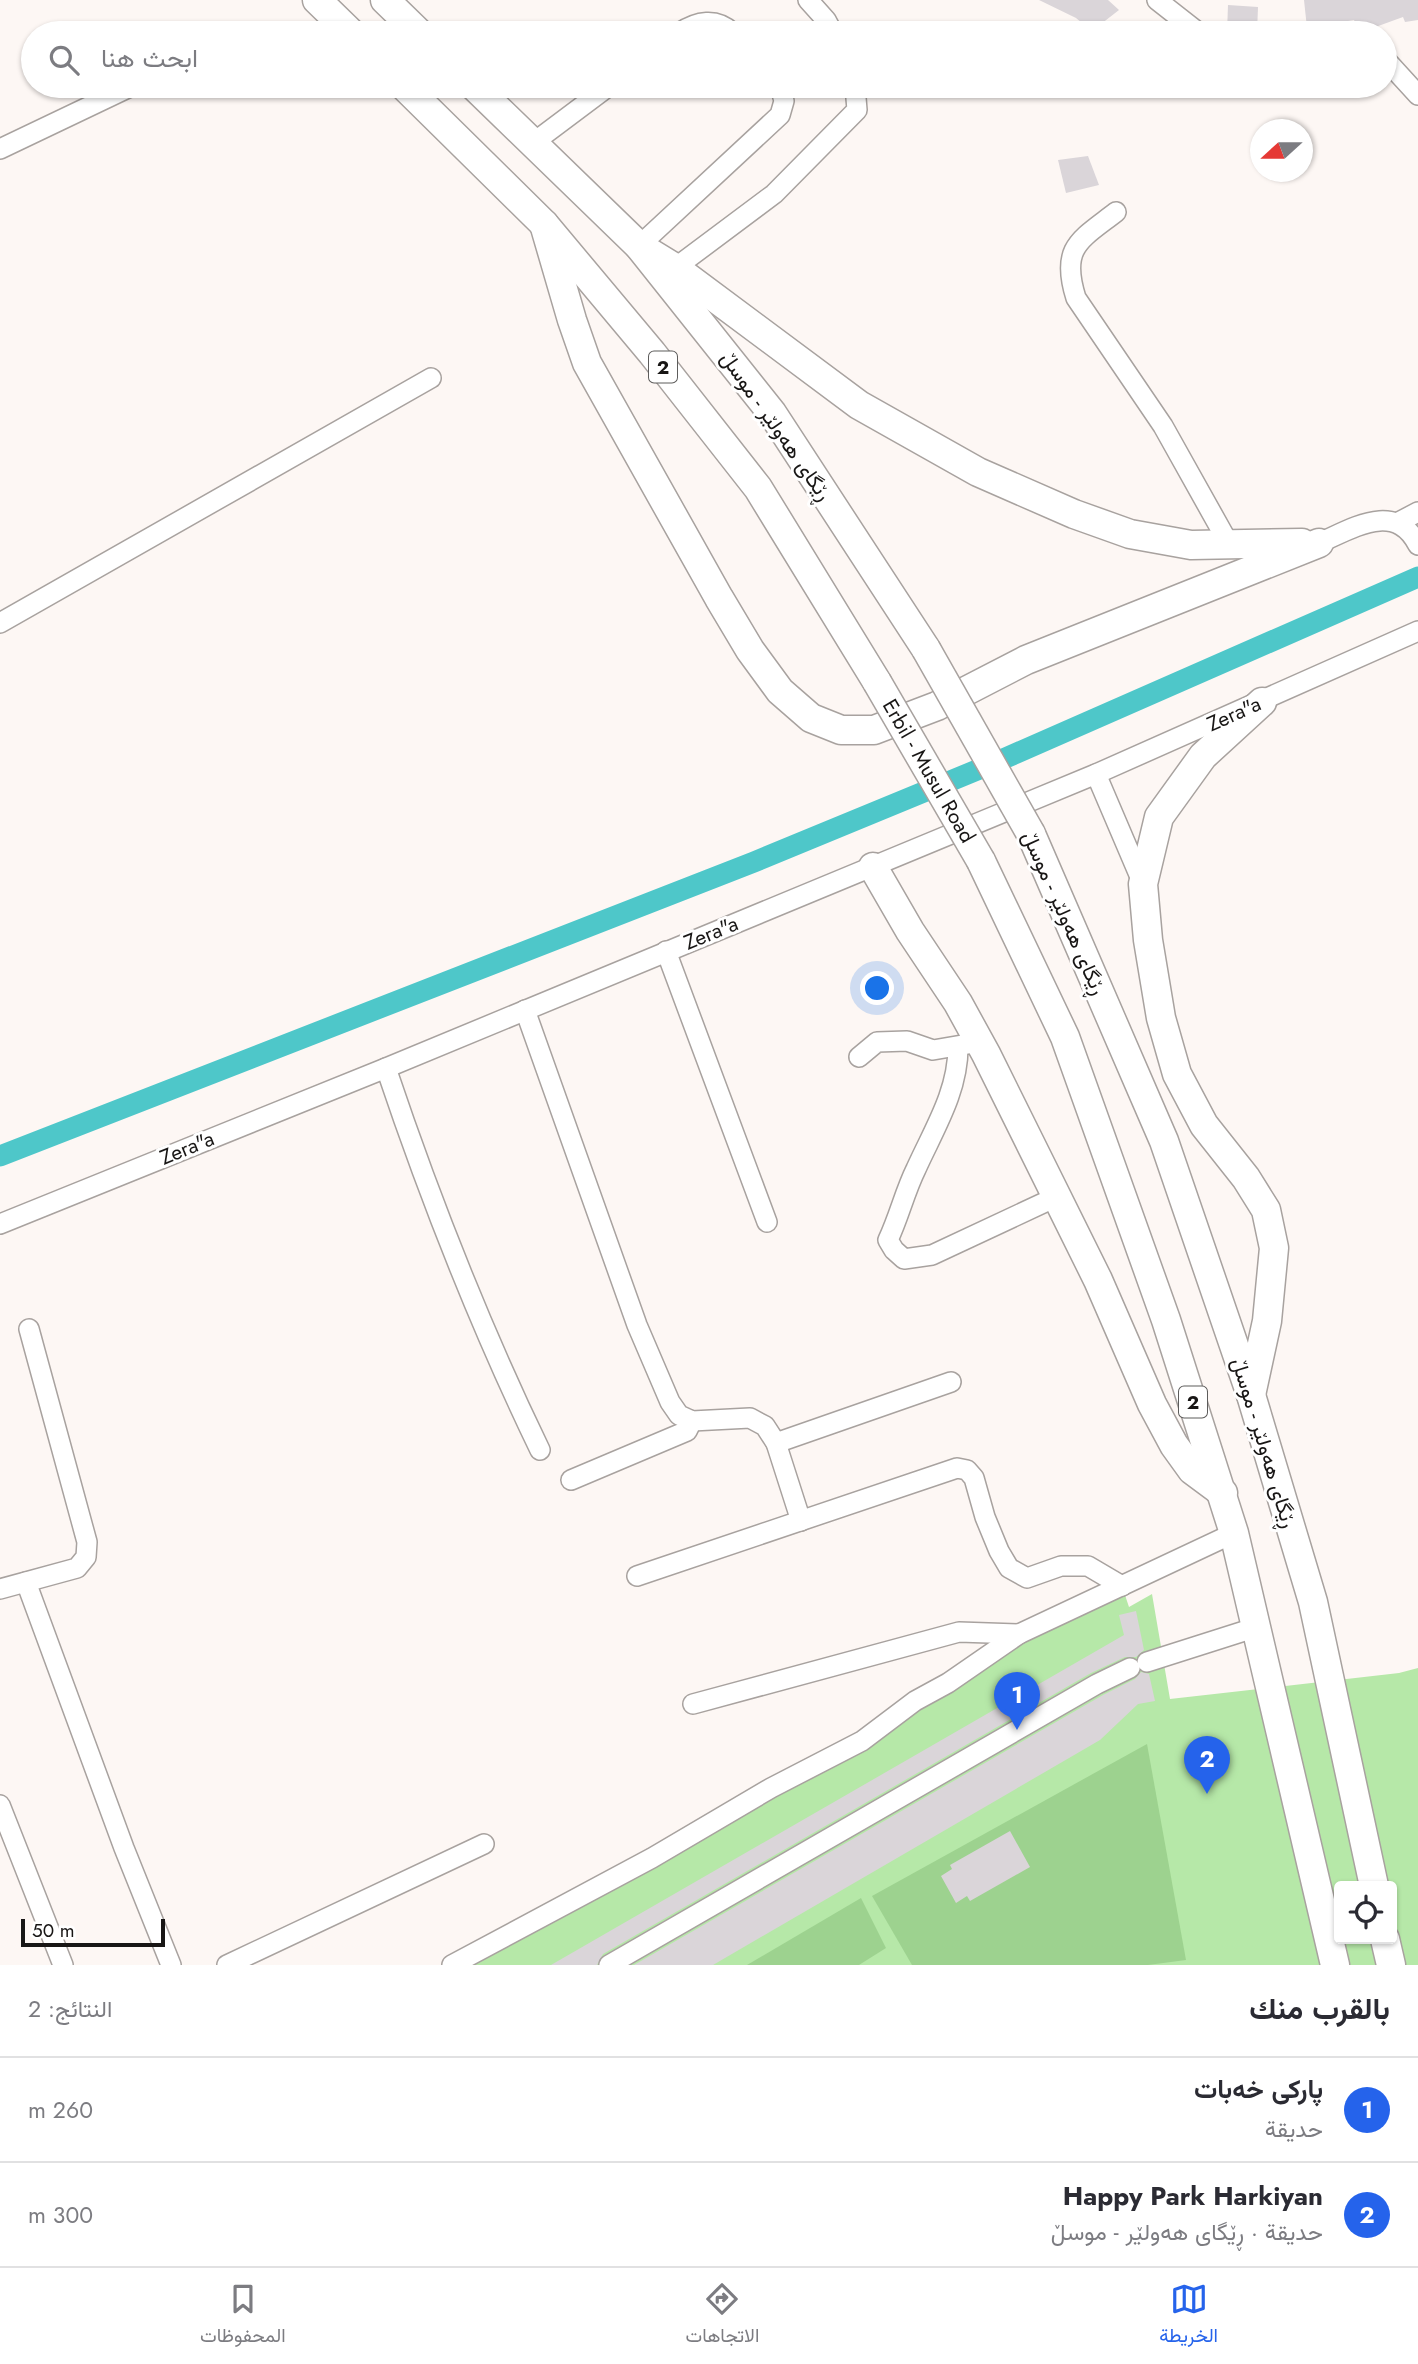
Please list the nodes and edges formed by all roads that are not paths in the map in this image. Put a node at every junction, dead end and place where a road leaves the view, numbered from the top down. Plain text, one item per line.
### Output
1 (317, 0) edge
2 (385, 0) edge
3 (808, 0) edge
4 (1157, 0) edge
5 (339, 21) edge
6 (407, 21) edge
7 (827, 21) edge
8 (1184, 21) edge
9 (1397, 72) edge
10 (1418, 95) edge
11 (107, 98) edge
12 (416, 98) edge
13 (486, 98) edge
14 (593, 98) edge
15 (783, 98) edge
16 (856, 98) edge
17 (533, 143) junction
18 (0, 149) edge
19 (1116, 212) dead end
20 (544, 224) junction
21 (639, 246) junction
22 (676, 268) junction
23 (431, 378) dead end
24 (1418, 512) edge
25 (1397, 523) junction
26 (1319, 543) junction
27 (1417, 543) edge
28 (1229, 544) junction
29 (0, 623) edge
30 (1418, 631) edge
31 (1262, 702) junction
32 (1096, 774) junction
33 (873, 867) junction
34 (1143, 884) junction
35 (666, 951) junction
36 (525, 1010) junction
37 (968, 1044) junction
38 (859, 1057) dead end
39 (386, 1068) junction
40 (1056, 1196) junction
41 (767, 1222) dead end
42 (0, 1224) edge
43 (29, 1329) dead end
44 (951, 1382) dead end
45 (1251, 1395) junction
46 (692, 1421) junction
47 (776, 1443) junction
48 (540, 1450) dead end
49 (571, 1480) dead end
50 (1223, 1493) junction
51 (801, 1521) junction
52 (1234, 1533) junction
53 (637, 1576) dead end
54 (26, 1582) junction
55 (1122, 1586) junction
56 (0, 1589) edge
57 (1256, 1627) junction
58 (1019, 1634) junction
59 (693, 1704) dead end
60 (0, 1805) edge
61 (484, 1844) dead end
62 (1373, 1881) edge
63 (1386, 1944) edge
64 (62, 1965) edge
65 (172, 1965) edge
66 (227, 1965) edge
67 (452, 1965) edge
68 (609, 1965) edge
69 (1335, 1965) edge
70 (1391, 1965) edge

1 - 5 highway
2 - 6 highway
3 - 7 street
4 - 8 street
9 - 10 street
11 - 18 street
12 - 20 highway, 2
13 - 17 highway, ڕێگای هەولێر - موسڵ
14 - 17 street
15 - 21 street
16 - 22 street
17 - 21 highway, ڕێگای هەولێر - موسڵ
19 - 28 street
20 - 26 highway
20 - 50 highway, Erbil - Musul Road / 2, bridge
21 - 22 highway
21 - 45 highway, ڕێگای هەولێر - موسڵ, bridge
22 - 28 highway
23 - 29 street
24 - 25 street
25 - 26 street
25 - 27 street
26 - 28 highway
30 - 31 street, Zera"a
31 - 32 street, Zera"a
31 - 34 highway
32 - 33 street, Zera"a
32 - 34 street
33 - 35 street, Zera"a
33 - 37 highway
34 - 45 highway
35 - 36 street, Zera"a
35 - 41 street
36 - 39 street, Zera"a
36 - 46 street
37 - 38 street
37 - 40 highway
37 - 40 street
39 - 42 street, Zera"a
39 - 48 street
40 - 50 highway
43 - 54 street
44 - 47 street
45 - 62 highway, ڕێگای هەولێر - موسڵ
46 - 47 street
46 - 49 street
47 - 51 street
50 - 52 highway, 2
51 - 53 street
51 - 55 street
52 - 55 street
52 - 57 highway, 2
54 - 56 street
54 - 65 street
55 - 58 street
57 - 68 street
57 - 69 highway, 2
58 - 59 street
58 - 67 street
60 - 64 street
61 - 66 street
63 - 70 highway

